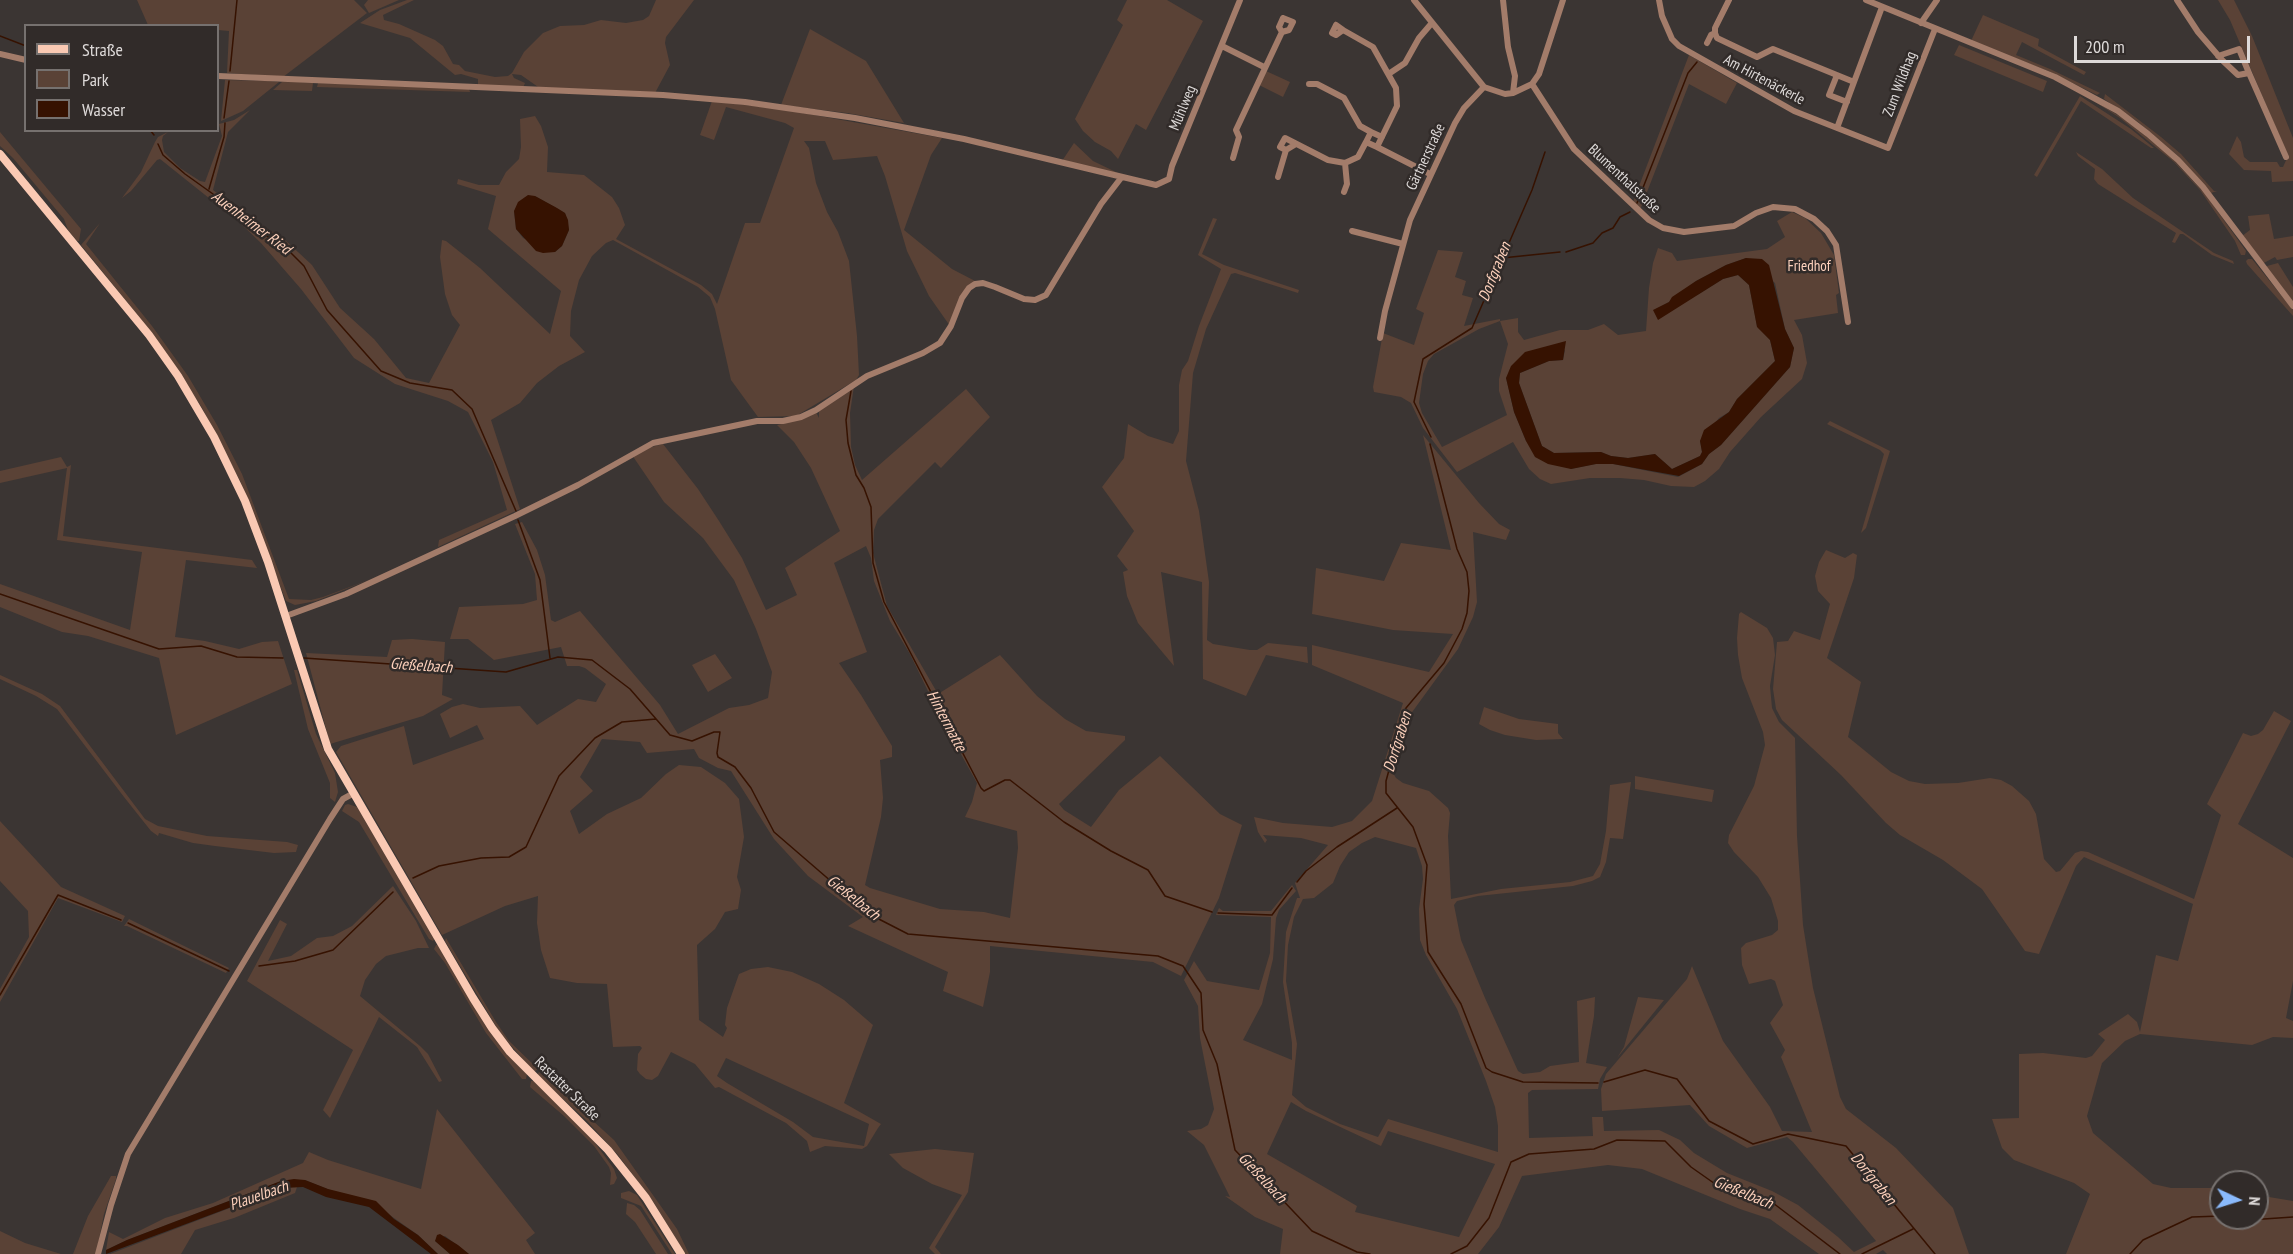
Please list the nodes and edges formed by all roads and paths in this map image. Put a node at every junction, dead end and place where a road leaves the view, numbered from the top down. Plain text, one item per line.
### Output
1 (1240, 0) edge
2 (1414, 0) edge
3 (1503, 0) edge
4 (1563, 0) edge
5 (1659, 0) edge
6 (1729, 0) edge
7 (1866, 0) edge
8 (1937, 0) edge
9 (2177, 0) edge
10 (1880, 4) edge
11 (1921, 23) junction
12 (1431, 24) junction
13 (1935, 29) junction
14 (1343, 30) dead end
15 (1282, 32) dead end
16 (1715, 33) junction
17 (1707, 43) dead end
18 (1222, 46) junction
19 (0, 54) edge
20 (2218, 56) junction
21 (24, 60) edge
22 (1264, 66) junction
23 (1390, 73) junction
24 (2249, 74) junction
25 (1837, 75) junction
26 (219, 76) edge
27 (1854, 82) junction
28 (1309, 84) dead end
29 (1532, 84) junction
30 (1484, 87) junction
31 (1514, 93) junction
32 (1847, 102) junction
33 (1837, 128) junction
34 (1371, 132) junction
35 (1382, 137) junction
36 (1366, 142) junction
37 (1296, 144) junction
38 (1377, 147) junction
39 (1888, 148) joint
40 (1286, 150) junction
41 (0, 154) edge
42 (2286, 157) dead end
43 (1233, 158) dead end
44 (1345, 163) junction
45 (1430, 174) junction
46 (1278, 177) dead end
47 (1121, 178) junction
48 (1344, 192) dead end
49 (1352, 231) dead end
50 (1403, 244) junction
51 (2293, 306) edge
52 (1848, 322) dead end
53 (1380, 338) dead end
54 (285, 616) junction
55 (354, 793) junction
56 (98, 1254) edge
57 (681, 1254) edge

1 - 18 street, Mühlweg
2 - 12 street
3 - 31 street
4 - 29 street
5 - 33 street, Am Hirtenäckerle
6 - 16 street
7 - 10 street
8 - 11 street
9 - 20 street
10 - 11 street
10 - 27 street
11 - 13 street
12 - 23 street
12 - 30 street
13 - 39 street, Zum Wildhag
13 - 51 street
14 - 23 street
15 - 22 street
16 - 17 street
16 - 25 street
18 - 22 street
18 - 47 street, Mühlweg
19 - 21 street
20 - 24 street
20 - 24 street
22 - 43 street
23 - 35 street
24 - 42 street
25 - 27 street
25 - 32 street
26 - 47 street
27 - 32 street
28 - 34 street
29 - 31 street
29 - 52 street, Blumenthalstraße
30 - 31 street
30 - 45 street, Gärtnerstraße
32 - 33 street
33 - 39 street, Am Hirtenäckerle
34 - 35 street
34 - 36 street
35 - 38 street
36 - 38 street
36 - 44 street
37 - 40 street
37 - 40 street
37 - 44 street
38 - 45 street
40 - 46 street
41 - 54 main road, Rastatter Straße
44 - 48 street
45 - 50 street, Gärtnerstraße
47 - 54 street
49 - 50 street
50 - 53 street, Gärtnerstraße
54 - 55 main road, Rastatter Straße
55 - 56 street
55 - 57 main road, Rastatter Straße

